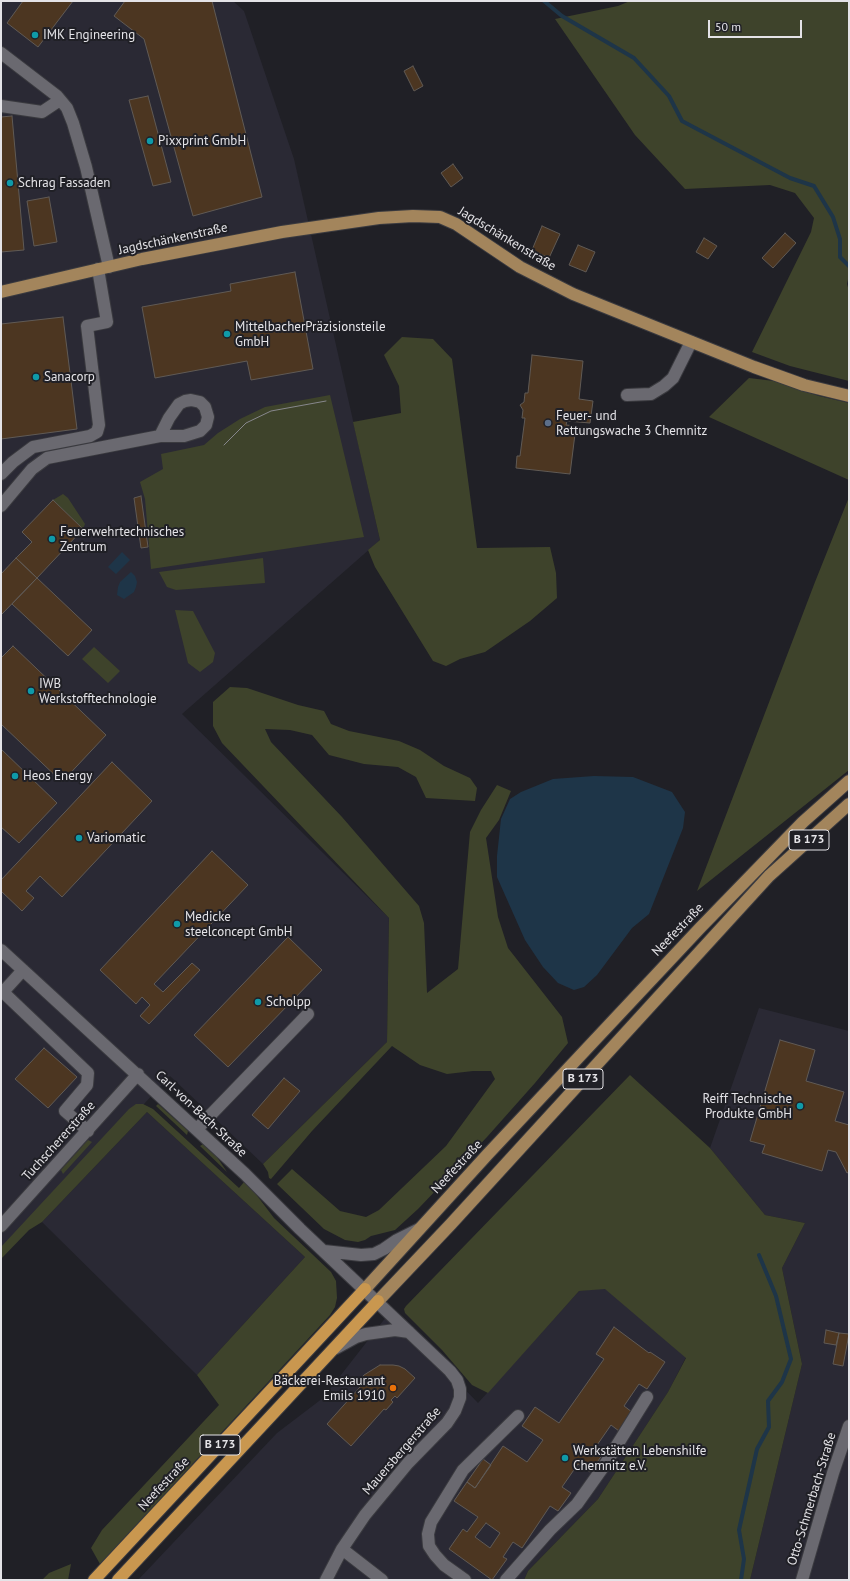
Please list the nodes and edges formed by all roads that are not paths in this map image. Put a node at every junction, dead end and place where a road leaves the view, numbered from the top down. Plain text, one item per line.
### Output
1 (1, 53) edge
2 (60, 100) junction
3 (1, 106) edge
4 (104, 268) junction
5 (1, 292) edge
6 (691, 342) junction
7 (627, 395) dead end
8 (849, 396) edge
9 (160, 436) dead end
10 (1, 474) edge
11 (2, 504) edge
12 (849, 781) edge
13 (849, 804) edge
14 (1, 950) edge
15 (23, 970) junction
16 (308, 1014) dead end
17 (138, 1074) junction
18 (197, 1129) junction
19 (88, 1131) junction
20 (1, 1226) edge
21 (419, 1229) junction
22 (324, 1251) junction
23 (365, 1289) junction
24 (378, 1302) junction
25 (409, 1332) junction
26 (331, 1351) junction
27 (647, 1396) dead end
28 (518, 1416) dead end
29 (849, 1426) edge
30 (342, 1549) junction
31 (94, 1580) edge
32 (118, 1580) edge
33 (326, 1580) edge
34 (382, 1580) edge
35 (465, 1580) edge
36 (506, 1580) edge
37 (802, 1580) edge

1 - 2 street, Jagdschänkenstraße
2 - 3 street
2 - 4 street, Jagdschänkenstraße
4 - 5 main road, Jagdschänkenstraße
4 - 6 main road, Jagdschänkenstraße
4 - 10 street
6 - 7 street
6 - 8 main road, Jagdschänkenstraße
9 - 11 street
12 - 21 main road, Neefestraße / B 173
13 - 24 main road, B 173
14 - 15 street, Carl-von-Bach-Straße
15 - 17 street, Carl-von-Bach-Straße
15 - 19 street
16 - 18 street
17 - 18 street, Carl-von-Bach-Straße
17 - 19 street, Tuchschererstraße
18 - 22 street, Carl-von-Bach-Straße
19 - 20 street, Tuchschererstraße
21 - 22 street
21 - 23 main road, Neefestraße / B 173
22 - 23 street, Carl-von-Bach-Straße
23 - 24 street, Carl-von-Bach-Straße
23 - 31 highway, Neefestraße / B 173
24 - 25 street, Mauersbergerstraße
24 - 26 highway, B 173
25 - 26 street
25 - 30 street, Mauersbergerstraße
26 - 32 highway, B 173
27 - 36 street
28 - 35 street
29 - 37 street, Otto-Schmerbach-Straße
30 - 33 street, Mauersbergerstraße
30 - 34 street

